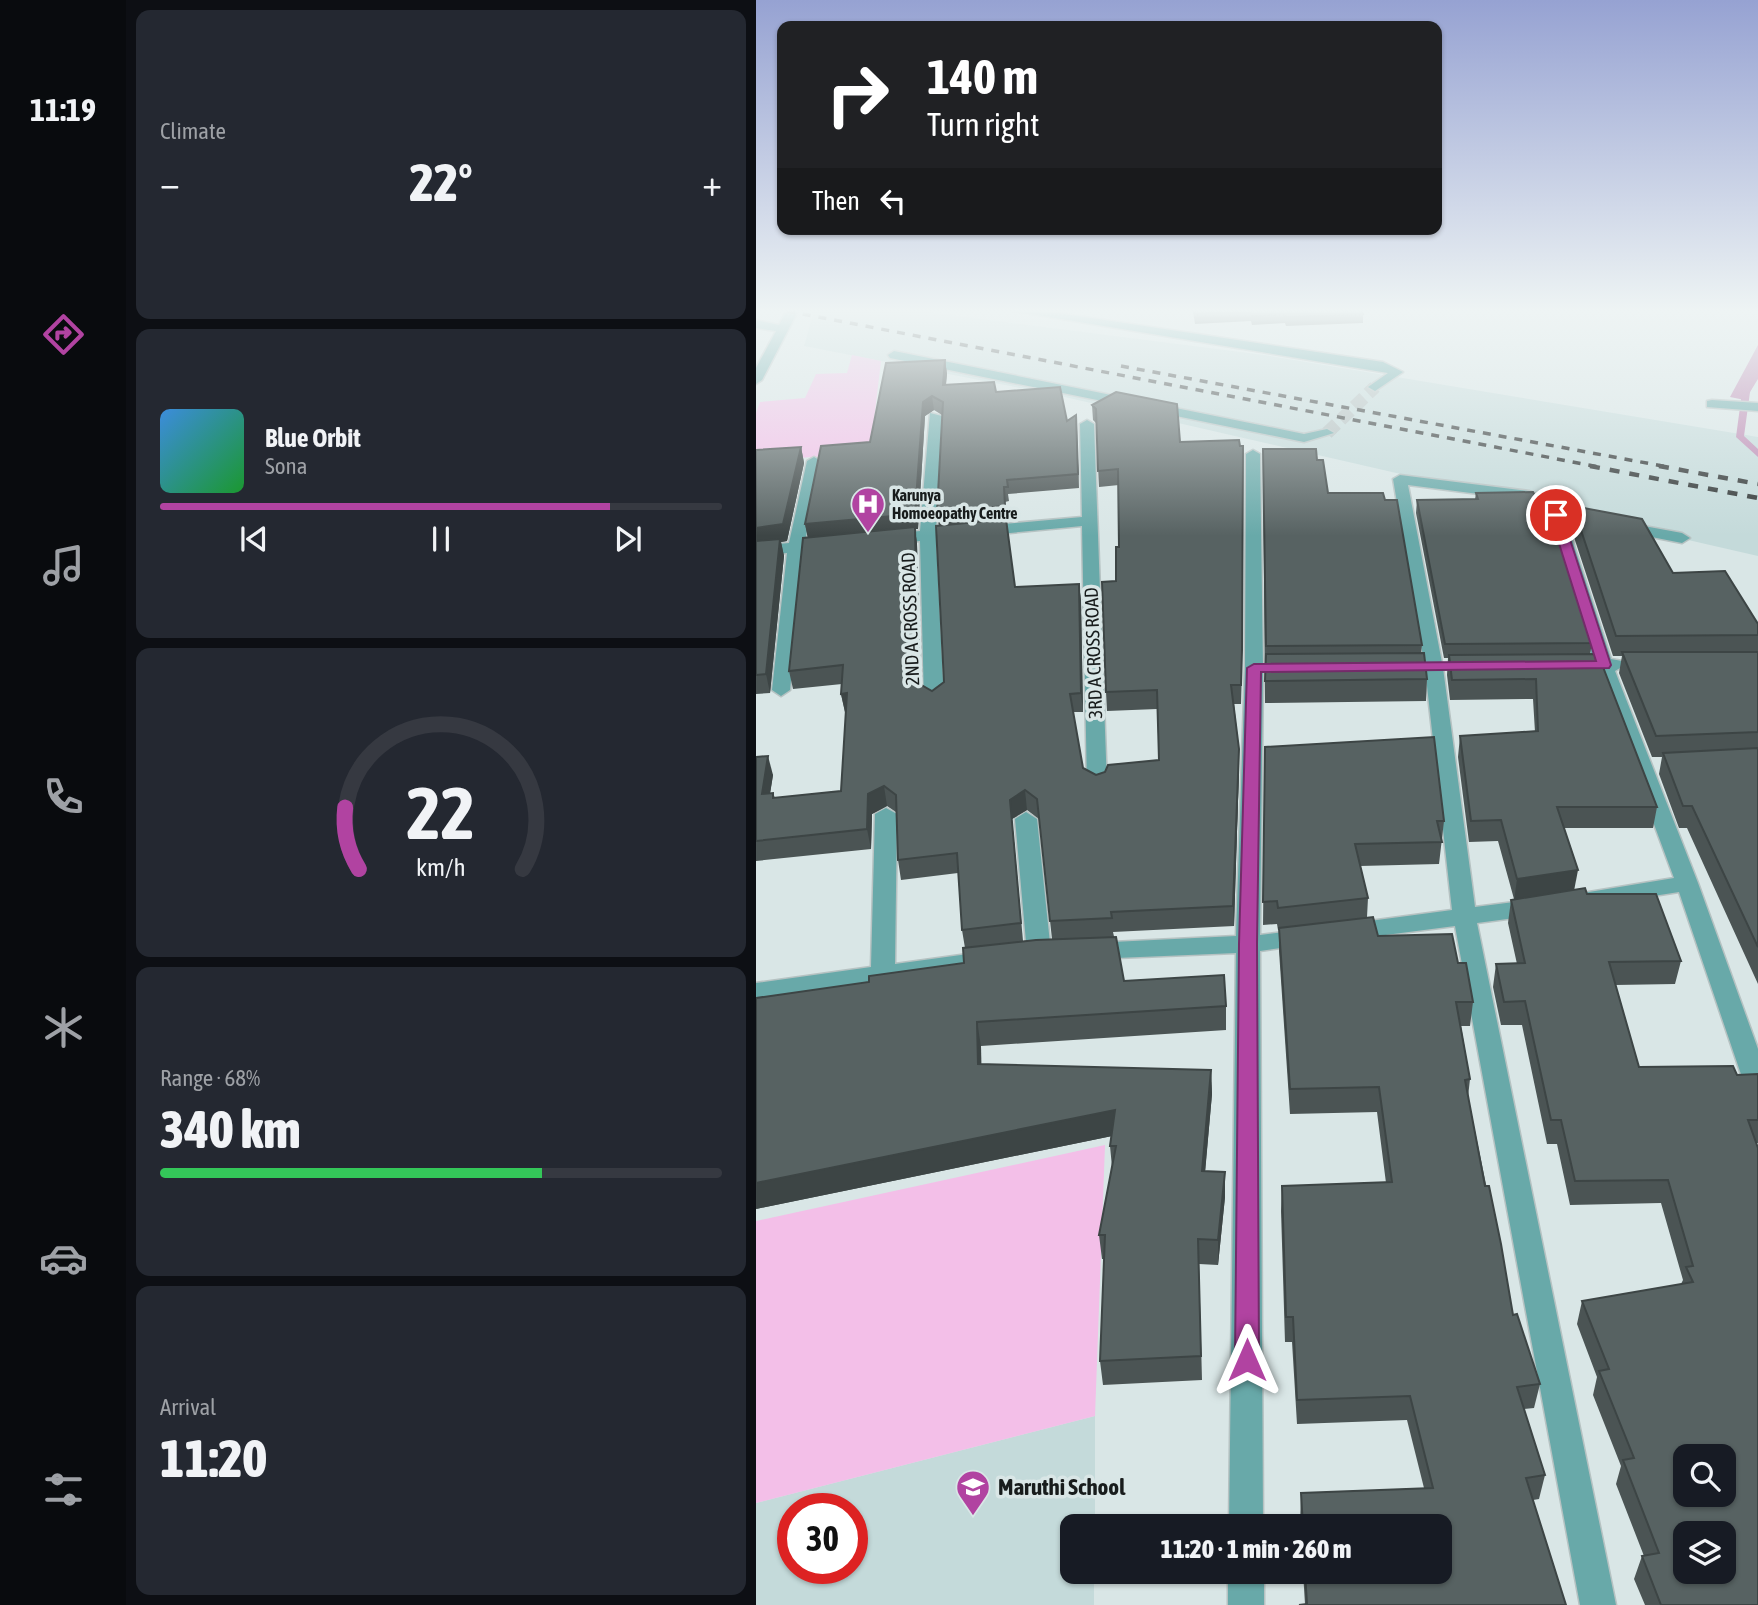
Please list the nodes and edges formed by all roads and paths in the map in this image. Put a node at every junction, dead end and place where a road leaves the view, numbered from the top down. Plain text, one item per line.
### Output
1 (1047, 386) edge
2 (1712, 404) dead end
3 (1758, 407) edge
4 (935, 416) edge
5 (1087, 424) dead end
6 (1327, 433) tunnel mouth
7 (1254, 454) dead end
8 (814, 461) dead end
9 (1556, 515) junction
10 (1581, 519) edge
11 (1089, 521) junction
12 (1606, 524) edge
13 (928, 536) junction
14 (1682, 538) dead end
15 (875, 540) edge
16 (849, 542) edge
17 (796, 547) junction
18 (756, 551) edge
19 (1604, 665) junction
20 (1630, 665) edge
21 (1552, 666) edge
22 (1460, 667) edge
23 (1427, 668) junction
24 (781, 690) dead end
25 (934, 701) edge
26 (1669, 765) edge
27 (1644, 766) junction
28 (1097, 786) edge
29 (886, 814) dead end
30 (1027, 819) dead end
31 (1688, 883) junction
32 (1465, 919) junction
33 (1248, 944) junction
34 (1040, 953) junction
35 (883, 971) junction
36 (756, 992) edge
37 (1758, 1086) edge
38 (1246, 1514) edge
39 (1246, 1584) edge
40 (1246, 1605) edge
41 (1598, 1605) edge

1 - 6 street
2 - 3 street
4 - 13 street, 2ND A CROSS ROAD
5 - 11 street, 3RD A CROSS ROAD
7 - 33 street
8 - 17 street
9 - 10 street
9 - 19 street
9 - 23 street
11 - 13 street
11 - 28 street, 3RD A CROSS ROAD
12 - 14 street
13 - 15 street
13 - 25 street, 2ND A CROSS ROAD
16 - 17 street
17 - 18 street
17 - 24 street
19 - 20 street
19 - 21 street
19 - 27 street
22 - 23 street
23 - 32 street
26 - 27 street
27 - 31 street
29 - 35 street
30 - 34 street
31 - 32 street
31 - 37 street
32 - 33 street
32 - 41 street
33 - 34 street
33 - 38 street
34 - 35 street
35 - 36 street
39 - 40 street

